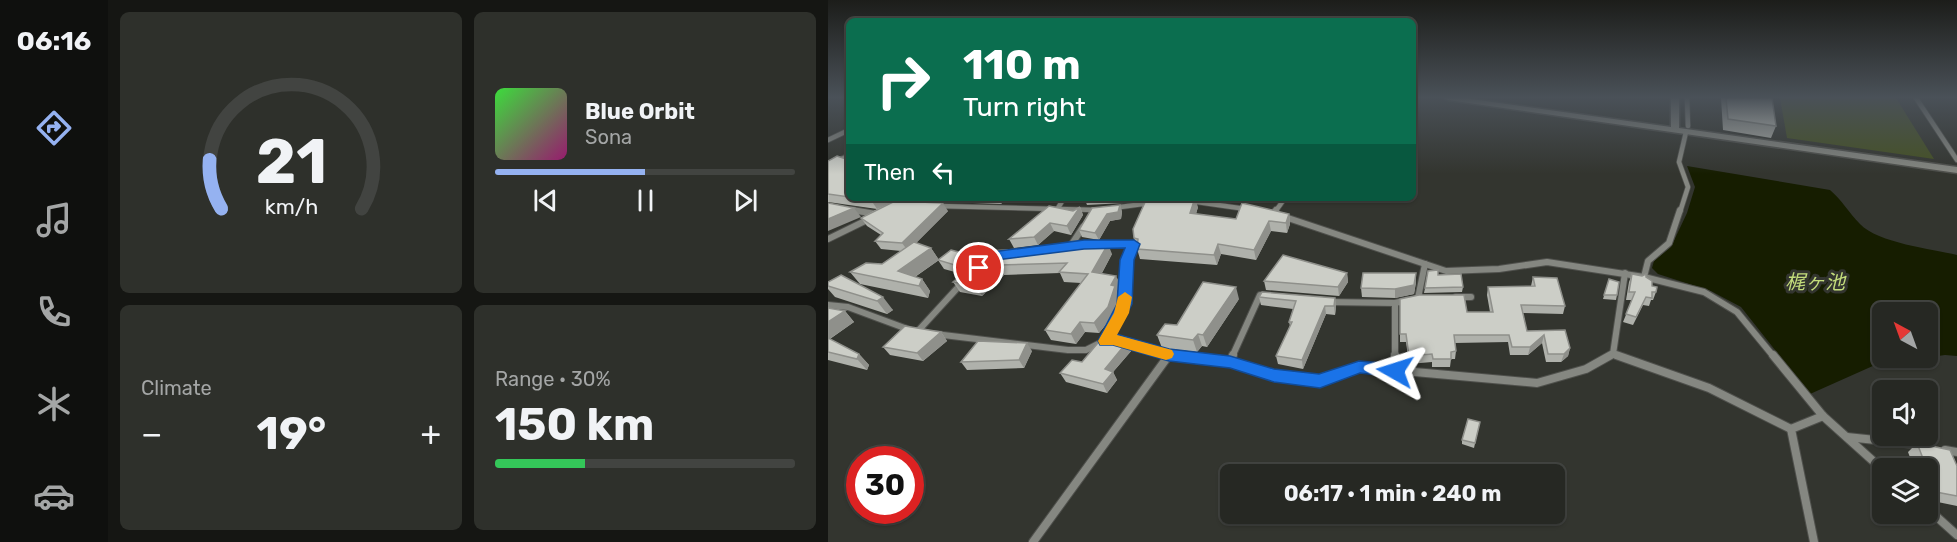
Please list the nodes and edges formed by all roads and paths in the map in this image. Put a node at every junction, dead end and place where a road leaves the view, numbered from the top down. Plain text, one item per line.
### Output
1 (1622, 123) edge
2 (1675, 123) edge
3 (1687, 123) edge
4 (1933, 123) edge
5 (1687, 129) junction
6 (846, 131) edge
7 (1675, 131) junction
8 (828, 140) edge
9 (846, 158) edge
10 (1957, 160) edge
11 (828, 167) edge
12 (1957, 170) edge
13 (1062, 201) edge
14 (1181, 201) edge
15 (1283, 201) edge
16 (1154, 203) edge
17 (934, 206) edge
18 (838, 208) edge
19 (1058, 208) junction
20 (1252, 210) edge
21 (887, 211) edge
22 (1092, 211) junction
23 (1263, 212) edge
24 (1274, 213) junction
25 (879, 215) junction
26 (828, 239) edge
27 (1070, 247) junction
28 (1055, 249) edge
29 (1425, 264) junction
30 (1624, 273) junction
31 (1644, 276) junction
32 (968, 278) edge
33 (1271, 296) edge
34 (1450, 297) edge
35 (1472, 297) dead end
36 (1418, 298) junction
37 (1428, 298) edge
38 (1321, 302) edge
39 (1395, 303) junction
40 (828, 305) edge
41 (918, 331) junction
42 (1105, 341) junction
43 (1613, 354) junction
44 (1169, 355) junction
45 (1230, 362) junction
46 (1395, 371) junction
47 (1822, 416) junction
48 (1791, 429) junction
49 (1846, 437) junction
50 (1957, 452) edge
51 (1872, 460) edge
52 (1938, 518) edge
53 (1957, 535) edge
54 (1033, 542) edge
55 (1814, 542) edge

1 - 7 street
2 - 7 street
3 - 5 street
4 - 10 street
5 - 7 street
5 - 12 street
5 - 31 street
6 - 8 street
9 - 11 main road
13 - 19 street
14 - 20 street
15 - 24 street
16 - 22 street
17 - 19 street
18 - 25 street
19 - 22 street
21 - 25 street
22 - 27 street
23 - 24 street
24 - 29 street
25 - 26 street
27 - 28 street
27 - 42 street
29 - 30 street
29 - 36 street
30 - 31 street
30 - 43 street
31 - 47 street
32 - 41 street
33 - 45 street
34 - 35 street
36 - 37 street
36 - 39 street
38 - 39 street
39 - 46 street
40 - 41 street
41 - 42 street
42 - 44 street
43 - 46 street
43 - 48 street
44 - 45 street
44 - 54 street
45 - 46 street
47 - 48 street
47 - 49 street
48 - 55 street
49 - 50 street
49 - 51 street
52 - 53 street

